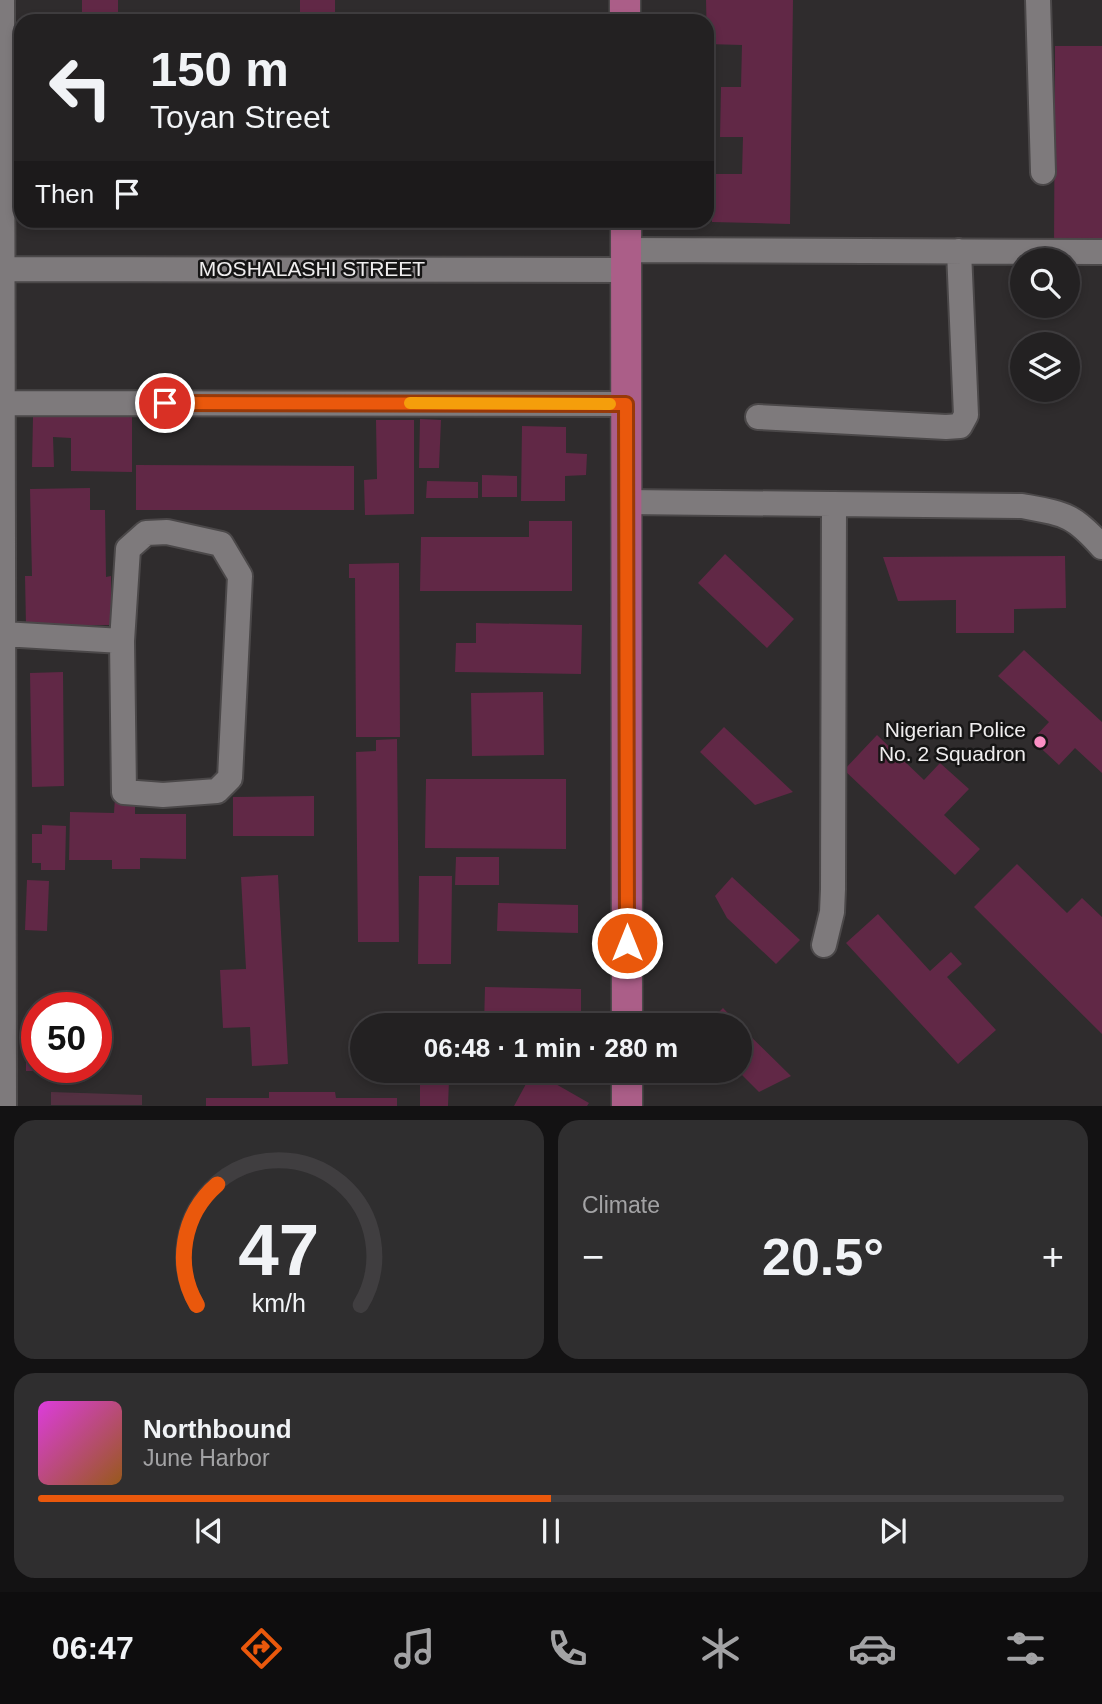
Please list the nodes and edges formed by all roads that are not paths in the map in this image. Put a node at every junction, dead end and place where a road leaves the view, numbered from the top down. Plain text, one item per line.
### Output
1 (2, 0) edge
2 (1038, 0) edge
3 (8, 126) edge
4 (1043, 172) dead end
5 (625, 247) edge
6 (959, 251) junction
7 (1102, 252) edge
8 (1, 269) edge
9 (1, 403) edge
10 (626, 404) junction
11 (758, 417) dead end
12 (626, 502) junction
13 (834, 504) junction
14 (1102, 547) edge
15 (3, 634) junction
16 (122, 640) junction
17 (824, 945) dead end
18 (627, 1013) edge
19 (627, 1083) edge
20 (4, 1105) edge
21 (627, 1105) edge

1 - 3 street
2 - 4 street
3 - 8 street
5 - 6 street, MOSHALASHI STREET
5 - 8 street, MOSHALASHI STREET
5 - 10 main road
6 - 7 street, MOSHALASHI STREET
6 - 11 street
8 - 9 street
9 - 10 street
9 - 15 street
10 - 12 main road
12 - 13 street
12 - 18 main road
13 - 14 street
13 - 17 street
15 - 16 street
15 - 20 street
16 - 16 street
19 - 21 main road

